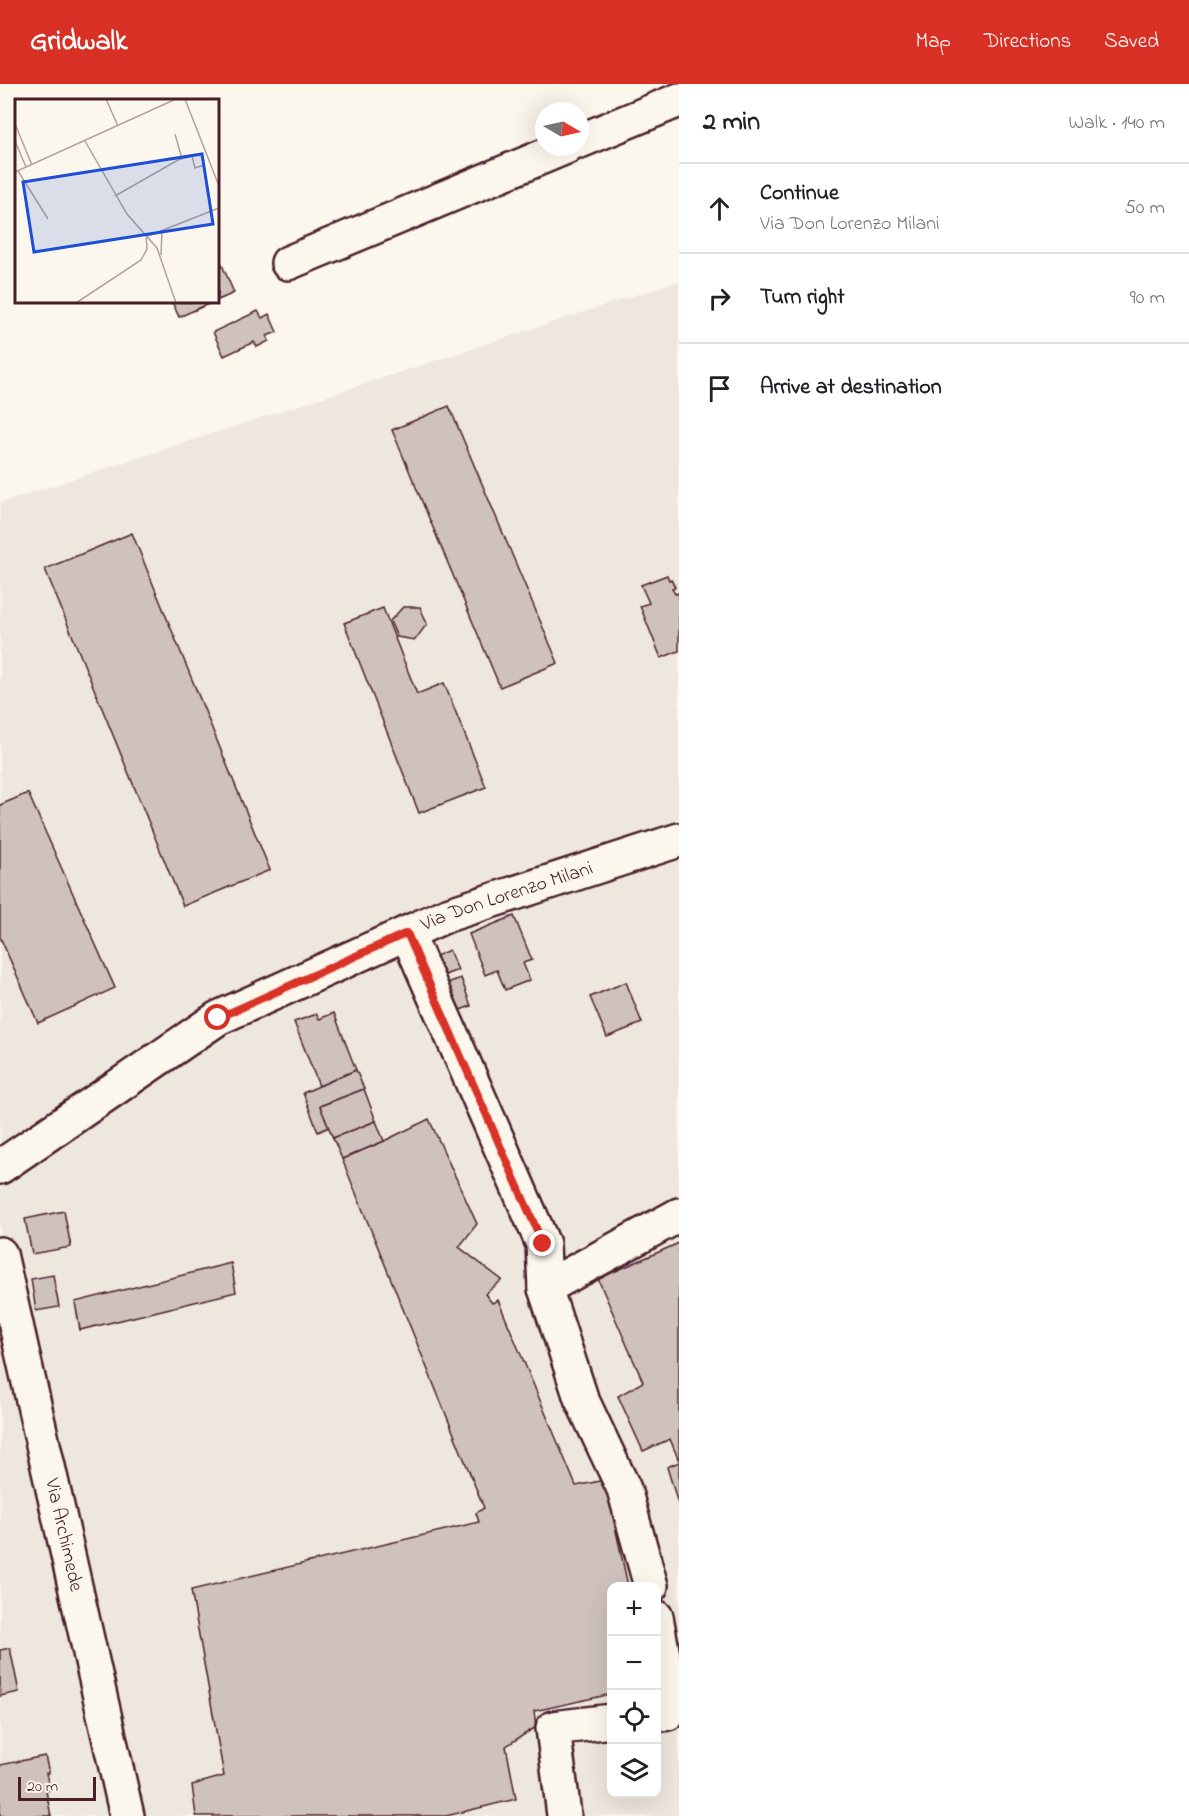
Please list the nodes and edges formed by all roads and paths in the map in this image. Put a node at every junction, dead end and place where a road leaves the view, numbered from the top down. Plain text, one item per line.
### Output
1 (679, 100) edge
2 (589, 137) edge
3 (545, 156) edge
4 (288, 264) dead end
5 (679, 840) edge
6 (407, 933) junction
7 (2, 1162) edge
8 (679, 1215) edge
9 (0, 1254) edge
10 (545, 1288) junction
11 (8, 1320) edge
12 (650, 1582) edge
13 (679, 1616) edge
14 (661, 1618) edge
15 (660, 1636) edge
16 (661, 1714) edge
17 (607, 1721) edge
18 (564, 1815) edge
19 (127, 1816) edge

1 - 2 street
3 - 4 street
5 - 6 street, Via Don Lorenzo Milani
6 - 7 street, Via Don Lorenzo Milani
6 - 10 street
8 - 10 street
9 - 11 street, Via Archimede
10 - 12 street
11 - 19 street, Via Archimede
13 - 14 street
15 - 16 street
17 - 18 street

